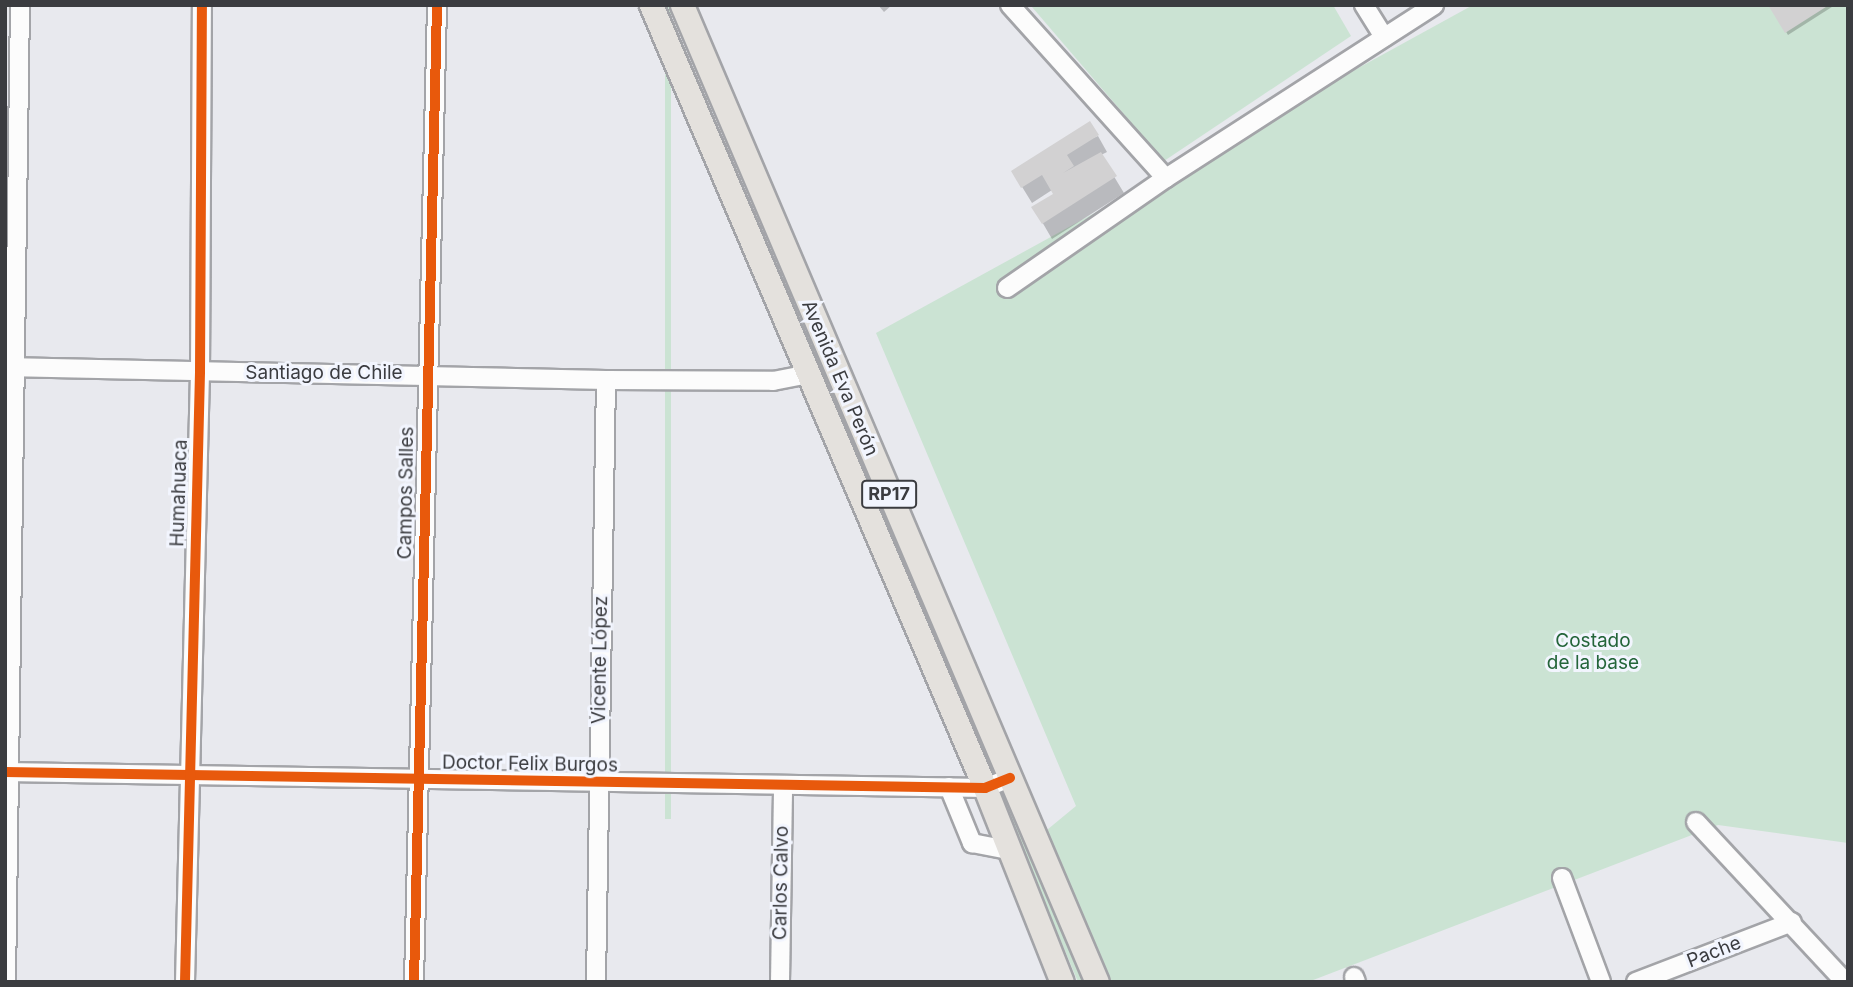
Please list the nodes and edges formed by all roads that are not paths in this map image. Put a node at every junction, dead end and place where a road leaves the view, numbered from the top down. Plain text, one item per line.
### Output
1 (20, 5) edge
2 (202, 5) edge
3 (437, 5) edge
4 (651, 5) edge
5 (1010, 5) edge
6 (1364, 5) edge
7 (1434, 5) edge
8 (688, 10) edge
9 (1384, 37) junction
10 (1166, 178) junction
11 (1007, 288) dead end
12 (11, 367) edge
13 (200, 372) junction
14 (426, 374) junction
15 (810, 374) junction
16 (606, 380) junction
17 (8, 772) edge
18 (189, 775) junction
19 (1010, 778) junction
20 (418, 780) junction
21 (598, 783) junction
22 (783, 785) junction
23 (949, 787) junction
24 (985, 788) junction
25 (1696, 822) dead end
26 (1010, 850) junction
27 (1562, 878) dead end
28 (1791, 922) junction
29 (6, 982) edge
30 (185, 982) edge
31 (414, 982) edge
32 (596, 982) edge
33 (780, 982) edge
34 (1062, 982) edge
35 (1097, 982) edge
36 (1601, 982) edge
37 (1636, 982) edge
38 (1845, 982) edge

1 - 12 street
2 - 13 street, Humahuaca
3 - 14 street, Campos Salles
4 - 15 main road, Avenida Eva Perón / RP17
5 - 10 street
6 - 9 street
7 - 9 street
8 - 19 main road, Avenida Eva Perón / RP17
9 - 10 street
10 - 11 street
12 - 13 street, Santiago de Chile
12 - 17 street
13 - 14 street, Santiago de Chile
13 - 18 street, Humahuaca
14 - 16 street, Santiago de Chile
14 - 20 street, Campos Salles
15 - 16 street, Santiago de Chile
15 - 24 main road, Avenida Eva Perón / RP17
16 - 21 street, Vicente López
17 - 18 street, Doctor Felix Burgos
17 - 29 street
18 - 20 street, Doctor Felix Burgos
18 - 30 street, Humahuaca
19 - 24 street, Doctor Felix Burgos
19 - 35 main road, Avenida Eva Perón / RP17
20 - 21 street, Doctor Felix Burgos
20 - 31 street, Campos Salles
21 - 22 street, Doctor Felix Burgos
21 - 32 street, Vicente López
22 - 23 street, Doctor Felix Burgos
22 - 33 street, Carlos Calvo
23 - 24 street, Doctor Felix Burgos
23 - 26 street
24 - 26 main road, Avenida Eva Perón / RP17
25 - 28 street
26 - 34 main road, Avenida Eva Perón / RP17
27 - 36 street
28 - 37 street, Pache
28 - 38 street

